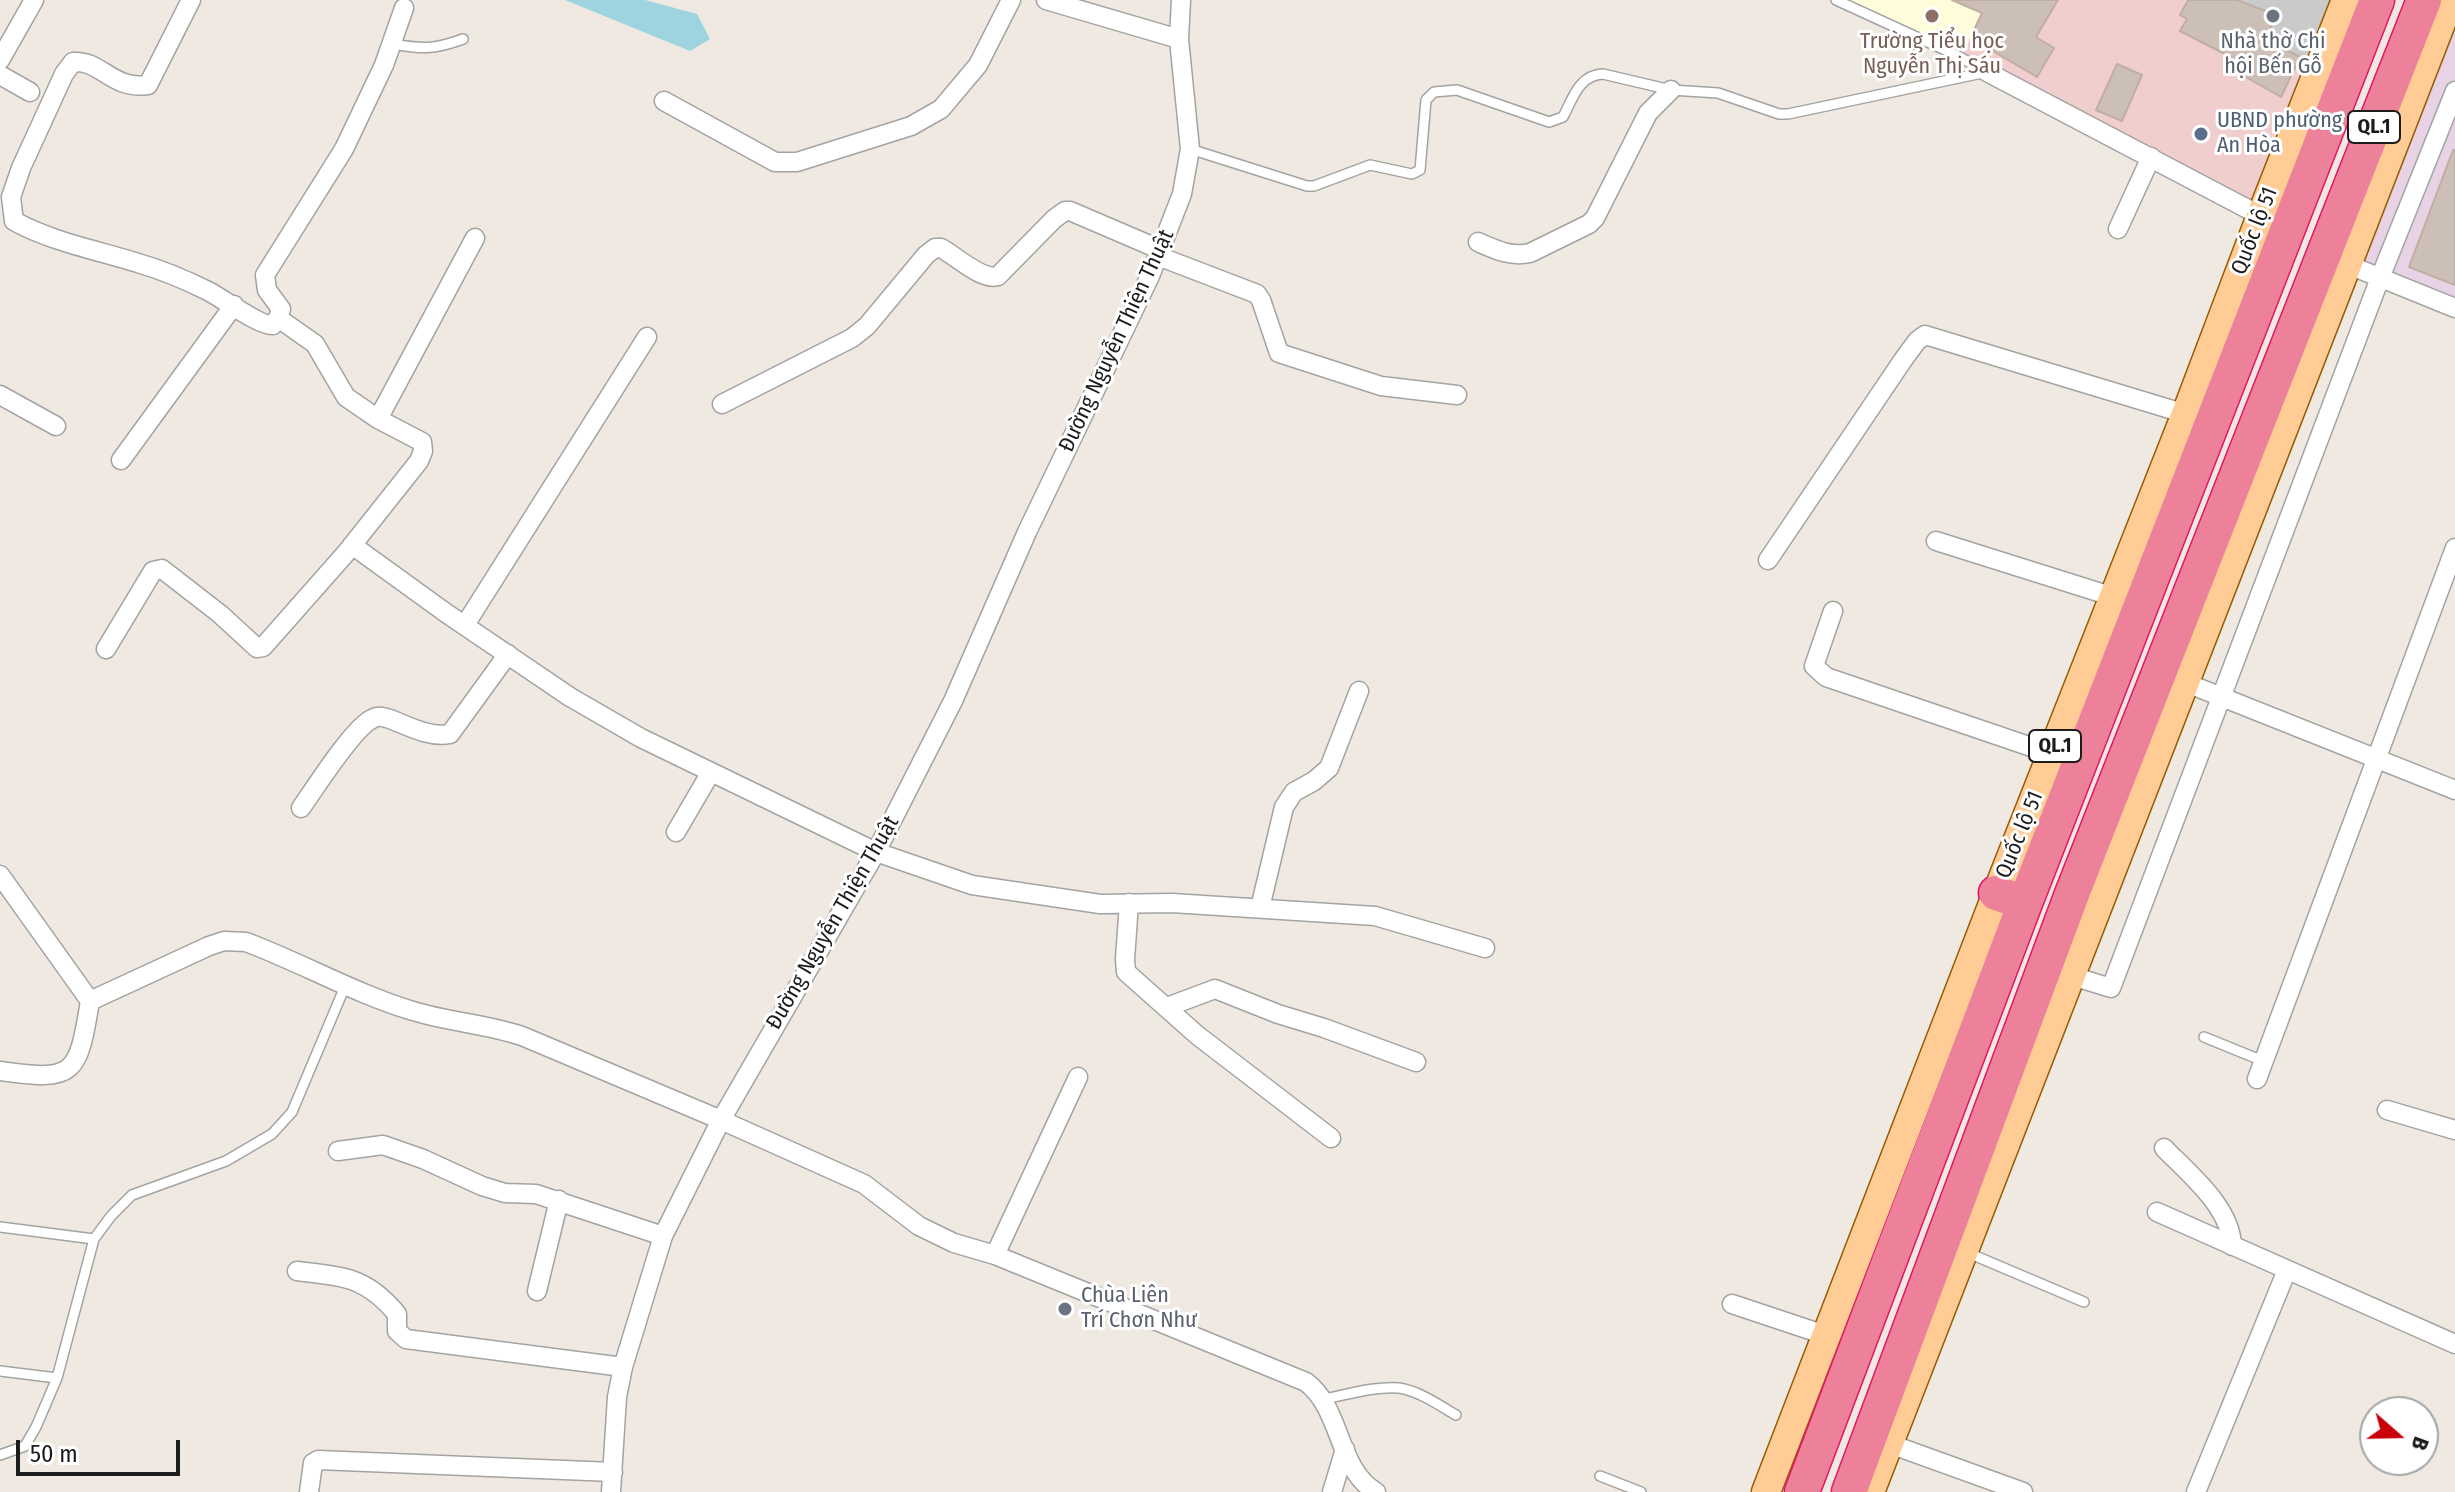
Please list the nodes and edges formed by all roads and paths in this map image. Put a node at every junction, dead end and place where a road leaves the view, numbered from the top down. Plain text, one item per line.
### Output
1 (34, 0) edge
2 (191, 0) edge
3 (1011, 0) edge
4 (1046, 0) edge
5 (1181, 0) edge
6 (1836, 0) edge
7 (2346, 0) edge
8 (2377, 0) edge
9 (2424, 0) edge
10 (2450, 0) edge
11 (404, 8) dead end
12 (463, 39) dead end
13 (1179, 39) junction
14 (391, 44) junction
15 (0, 60) edge
16 (1987, 72) junction
17 (0, 75) edge
18 (1671, 90) junction
19 (2455, 91) edge
20 (30, 92) dead end
21 (664, 101) dead end
22 (2304, 146) junction
23 (1190, 149) junction
24 (2151, 157) junction
25 (2261, 216) junction
26 (2118, 229) dead end
27 (475, 238) dead end
28 (1478, 242) dead end
29 (1159, 253) junction
30 (2336, 259) junction
31 (2380, 278) junction
32 (234, 305) junction
33 (2455, 308) edge
34 (278, 318) junction
35 (647, 337) dead end
36 (0, 395) edge
37 (1457, 395) dead end
38 (722, 404) dead end
39 (2199, 418) junction
40 (378, 419) junction
41 (56, 426) dead end
42 (121, 460) dead end
43 (1936, 541) dead end
44 (352, 545) junction
45 (2455, 548) edge
46 (1768, 560) dead end
47 (2114, 597) junction
48 (1833, 611) dead end
49 (465, 625) junction
50 (106, 649) dead end
51 (508, 654) junction
52 (2184, 682) junction
53 (1359, 691) dead end
54 (2221, 698) junction
55 (2052, 754) junction
56 (2377, 759) junction
57 (711, 772) junction
58 (2455, 790) edge
59 (301, 808) dead end
60 (676, 832) dead end
61 (876, 852) junction
62 (0, 875) edge
63 (2011, 898) junction
64 (1129, 903) junction
65 (1260, 908) junction
66 (1485, 948) dead end
67 (2069, 975) junction
68 (346, 984) junction
69 (90, 1001) junction
70 (1167, 1007) junction
71 (2204, 1037) dead end
72 (1416, 1062) dead end
73 (2260, 1070) joint
74 (0, 1071) edge
75 (1078, 1077) dead end
76 (2387, 1110) dead end
77 (721, 1120) junction
78 (2455, 1130) edge
79 (1331, 1138) dead end
80 (2164, 1148) dead end
81 (338, 1151) dead end
82 (559, 1200) junction
83 (2157, 1212) dead end
84 (0, 1227) edge
85 (663, 1236) junction
86 (94, 1239) junction
87 (2232, 1246) junction
88 (1962, 1251) junction
89 (995, 1255) junction
90 (2287, 1270) junction
91 (297, 1271) dead end
92 (537, 1291) dead end
93 (2084, 1302) dead end
94 (1732, 1304) dead end
95 (1825, 1335) junction
96 (2455, 1344) edge
97 (623, 1367) junction
98 (0, 1371) edge
99 (57, 1378) junction
100 (1323, 1399) junction
101 (1456, 1415) dead end
102 (1879, 1440) junction
103 (1345, 1449) junction
104 (0, 1455) edge
105 (613, 1472) junction
106 (1600, 1476) dead end
107 (309, 1492) edge
108 (611, 1492) edge
109 (1332, 1492) edge
110 (1376, 1492) edge
111 (1641, 1492) edge
112 (1766, 1492) edge
113 (1802, 1492) edge
114 (1849, 1492) edge
115 (1870, 1492) edge
116 (2023, 1492) edge
117 (2196, 1492) edge

1 - 15 street
2 - 32 street
3 - 21 street
4 - 13 street
5 - 13 street, Đường Nguyễn Thiện Thuật
6 - 16 lane
7 - 22 main road, Quốc lộ 51 / QL.1
8 - 22 highway, Quốc lộ 51 / QL.1
9 - 30 highway, QL.1
10 - 30 main road, QL.1
11 - 14 street
12 - 14 lane
13 - 23 street, Đường Nguyễn Thiện Thuật
14 - 34 street
16 - 18 lane
16 - 24 street
17 - 20 street
18 - 23 lane
18 - 28 street
19 - 31 street
22 - 25 main road, Quốc lộ 51 / QL.1
22 - 39 highway, Quốc lộ 51 / QL.1
23 - 29 street, Đường Nguyễn Thiện Thuật
24 - 25 street
24 - 26 street
25 - 39 main road, Quốc lộ 51 / QL.1
27 - 40 street
29 - 37 street
29 - 38 street
29 - 61 street, Đường Nguyễn Thiện Thuật
30 - 31 street
30 - 52 main road, QL.1
30 - 102 highway, QL.1
31 - 33 street
31 - 54 street
32 - 34 street
32 - 42 street
34 - 40 street
35 - 49 street
36 - 41 street
39 - 46 street
39 - 47 main road, Quốc lộ 51 / QL.1
39 - 63 highway, Quốc lộ 51 / QL.1
40 - 44 street
43 - 47 street
44 - 49 street
44 - 50 street
45 - 56 street
47 - 55 main road, Quốc lộ 51 / QL.1
48 - 55 street
49 - 51 street
51 - 57 street
51 - 59 street
52 - 54 street
52 - 67 main road, QL.1
53 - 65 street
54 - 56 street
54 - 67 street
55 - 63 main road, Quốc lộ 51 / QL.1
56 - 58 street
56 - 73 street
57 - 60 street
57 - 61 street
61 - 64 street
61 - 77 street, Đường Nguyễn Thiện Thuật
62 - 69 street
63 - 95 main road, Quốc lộ 51 / QL.1
63 - 113 highway, Quốc lộ 51 / QL.1
64 - 65 street
64 - 70 street
65 - 66 street
67 - 88 main road, QL.1
68 - 69 street
68 - 77 street
68 - 86 lane
69 - 74 street
70 - 72 street
70 - 79 street
71 - 73 lane
75 - 89 street
76 - 78 street
77 - 85 street, Đường Nguyễn Thiện Thuật
77 - 89 street
80 - 87 street
81 - 82 street
82 - 85 street
82 - 92 street
83 - 87 street
84 - 86 lane
85 - 97 street, Đường Nguyễn Thiện Thuật
86 - 99 lane
87 - 90 street
88 - 93 lane
88 - 102 main road, QL.1
89 - 100 street
90 - 96 street
90 - 117 street
91 - 97 street
94 - 95 street
95 - 112 main road, Quốc lộ 51 / QL.1
97 - 105 street, Đường Nguyễn Thiện Thuật
98 - 99 lane
99 - 104 lane
100 - 101 lane
100 - 103 street
102 - 114 highway, QL.1
102 - 115 main road, QL.1
102 - 116 street
103 - 109 street
103 - 110 street
105 - 107 street
105 - 108 street, Đường Nguyễn Thiện Thuật
106 - 111 lane

